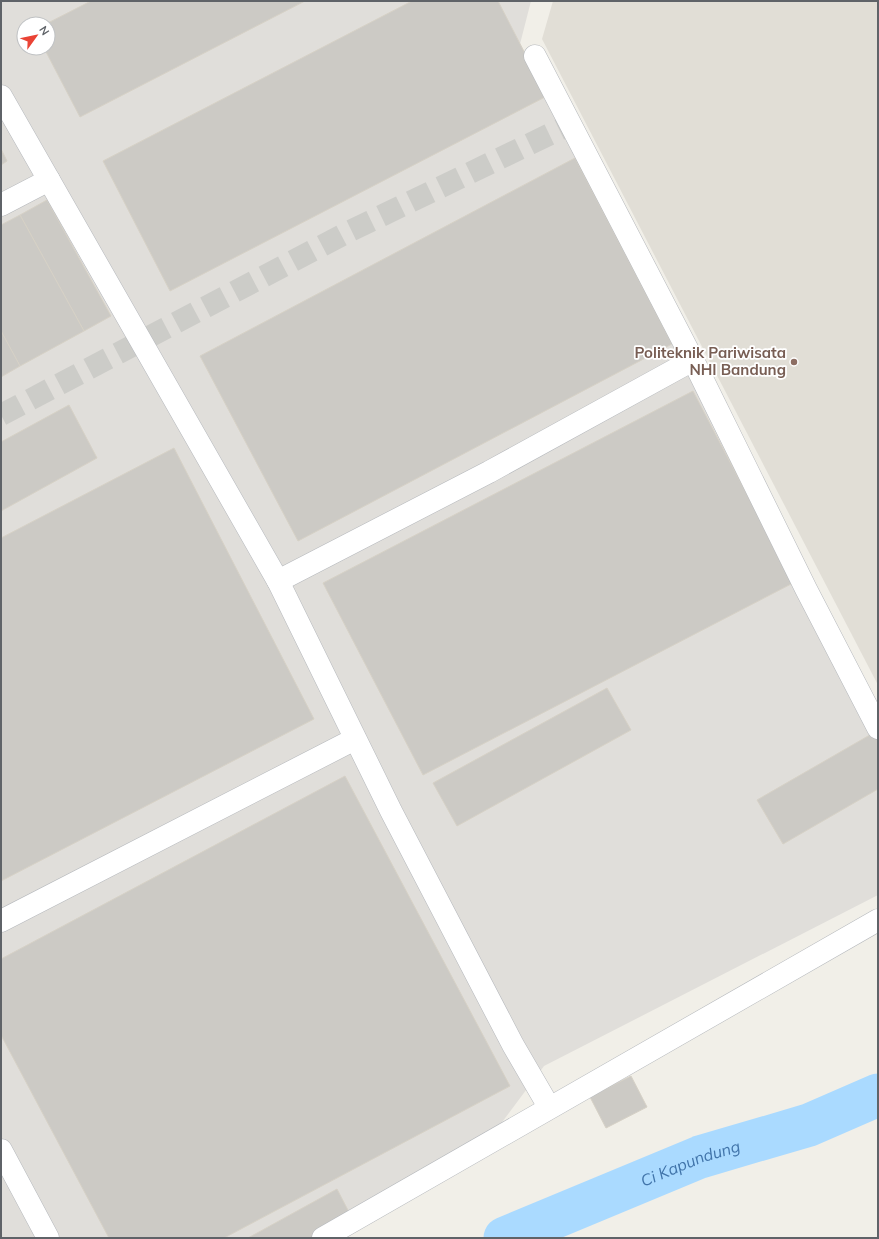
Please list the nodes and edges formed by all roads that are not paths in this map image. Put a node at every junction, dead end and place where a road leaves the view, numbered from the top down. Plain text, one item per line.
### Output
1 (535, 56) dead end
2 (1, 96) edge
3 (49, 180) junction
4 (1, 205) edge
5 (693, 360) junction
6 (278, 581) junction
7 (878, 728) edge
8 (356, 739) junction
9 (1, 920) edge
10 (878, 920) edge
11 (549, 1107) junction
12 (1, 1150) edge
13 (48, 1238) edge
14 (323, 1238) edge

1 - 5 lane
2 - 3 lane
3 - 4 lane
3 - 6 lane
5 - 6 lane
5 - 7 lane
6 - 8 lane
8 - 9 lane
8 - 11 lane
10 - 11 lane
11 - 14 lane
12 - 13 lane

